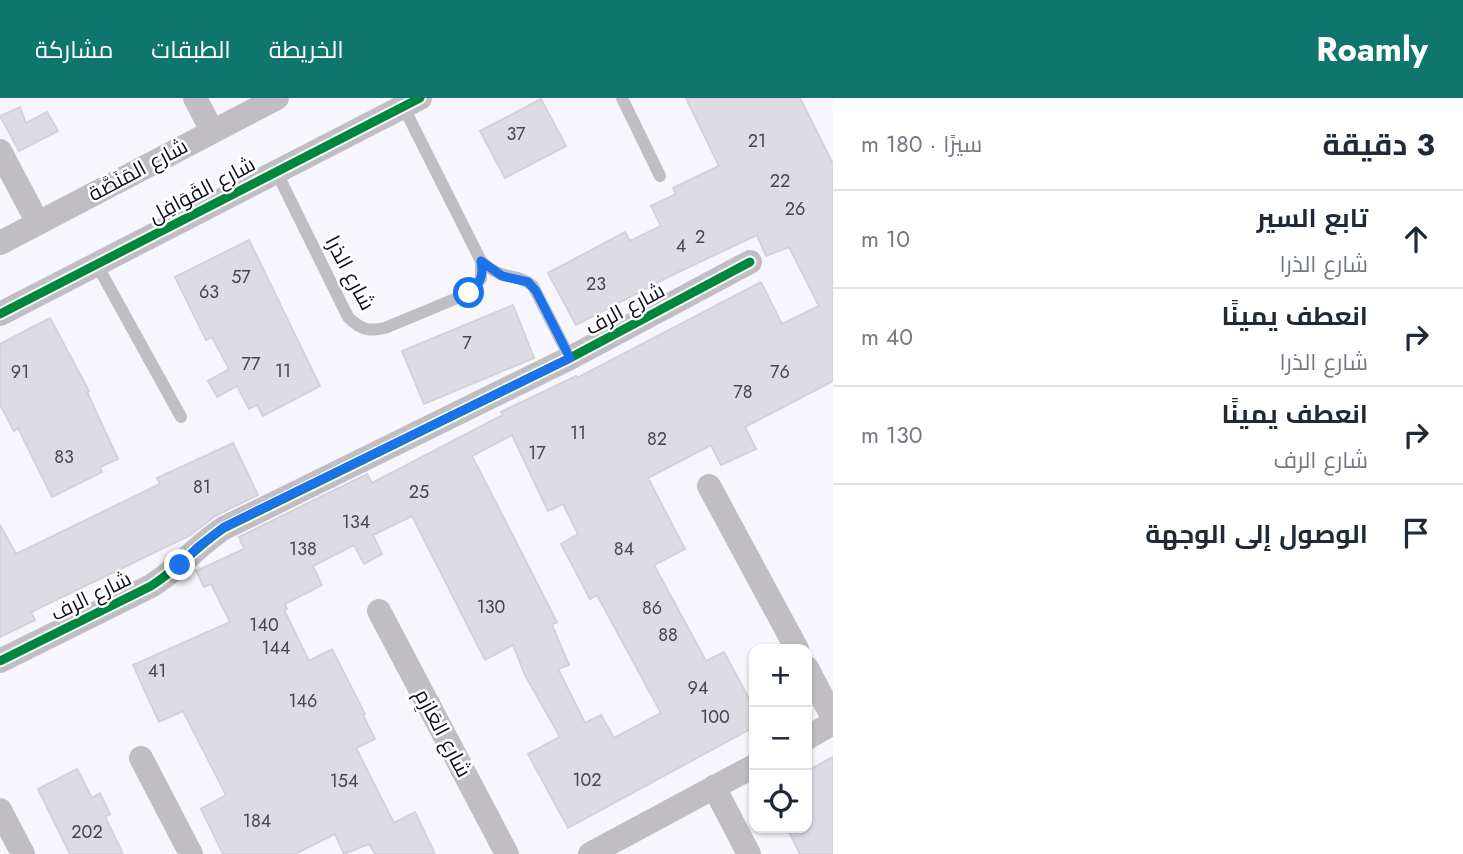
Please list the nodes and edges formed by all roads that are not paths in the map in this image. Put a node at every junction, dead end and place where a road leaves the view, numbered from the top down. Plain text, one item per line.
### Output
1 (195, 98) edge
2 (276, 98) edge
3 (622, 98) edge
4 (412, 102) edge
5 (212, 131) junction
6 (0, 151) edge
7 (276, 172) junction
8 (660, 176) dead end
9 (38, 223) junction
10 (0, 243) edge
11 (481, 261) junction
12 (750, 262) dead end
13 (97, 265) junction
14 (0, 314) edge
15 (570, 358) junction
16 (181, 418) dead end
17 (709, 486) dead end
18 (379, 611) dead end
19 (794, 644) edge
20 (0, 661) edge
21 (812, 678) edge
22 (833, 718) edge
23 (833, 723) edge
24 (812, 734) edge
25 (141, 758) dead end
26 (749, 769) edge
27 (714, 787) junction
28 (0, 810) edge
29 (23, 854) edge
30 (191, 854) edge
31 (507, 854) edge
32 (590, 854) edge
33 (749, 854) edge

1 - 5 street
2 - 5 street, شارع المَنَصَّة
3 - 8 lane
4 - 7 street, شارع القَوَافِل
4 - 11 lane
5 - 9 street, شارع المَنَصَّة
6 - 9 street
7 - 11 lane, شارع الذرا
7 - 13 street, شارع القَوَافِل
9 - 10 street, شارع المَنَصَّة
11 - 15 lane
12 - 15 street, شارع الرف
13 - 14 street, شارع القَوَافِل
13 - 16 lane
15 - 20 street, شارع الرف
17 - 19 street
18 - 31 street, شارع العَازِم
21 - 22 street
23 - 24 street
25 - 30 street
26 - 27 street
27 - 32 street
27 - 33 street
28 - 29 street

